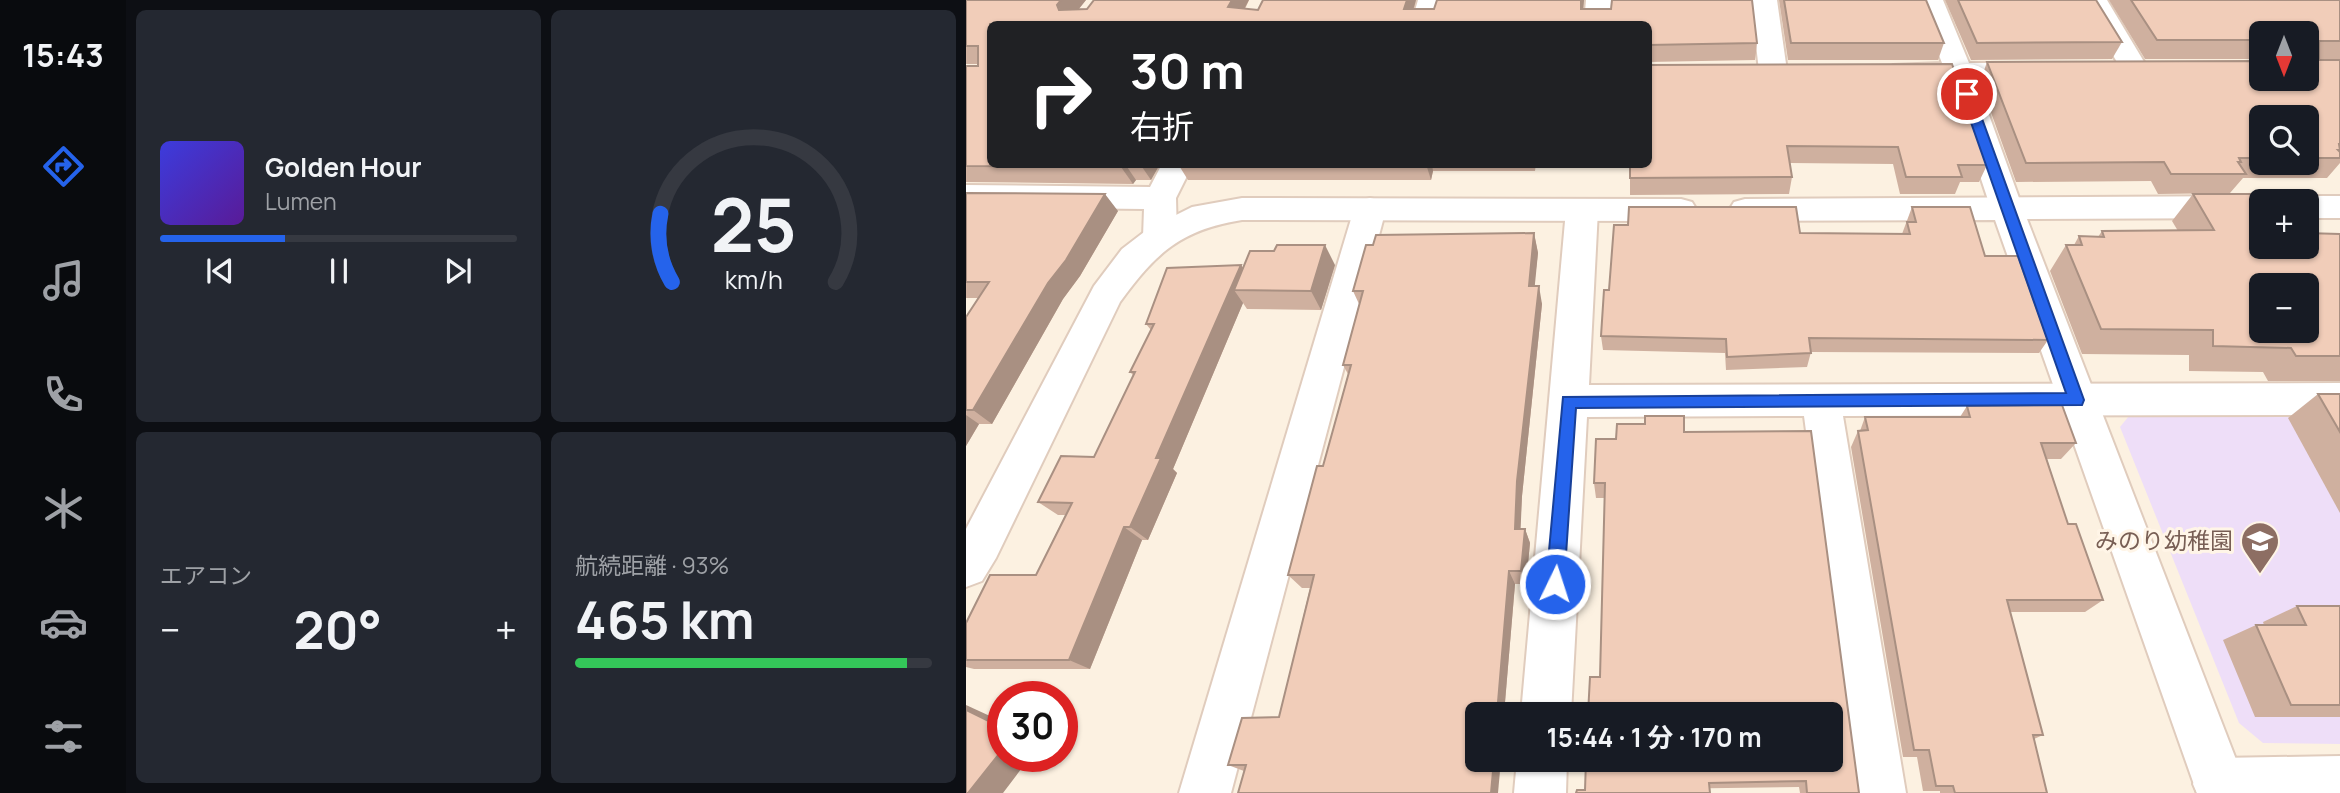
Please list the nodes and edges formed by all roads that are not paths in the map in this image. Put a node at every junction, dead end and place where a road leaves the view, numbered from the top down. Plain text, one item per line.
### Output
1 (1431, 0) edge
2 (1599, 0) edge
3 (1764, 0) edge
4 (1930, 0) edge
5 (2095, 0) edge
6 (1425, 21) edge
7 (1597, 21) edge
8 (2163, 70) edge
9 (1745, 71) edge
10 (1879, 71) edge
11 (1959, 71) junction
12 (2067, 71) edge
13 (1176, 168) edge
14 (966, 195) edge
15 (1160, 198) junction
16 (2249, 207) edge
17 (2319, 207) edge
18 (2340, 207) edge
19 (1370, 209) junction
20 (2007, 209) junction
21 (1582, 210) junction
22 (1160, 237) junction
23 (2340, 399) edge
24 (2076, 400) junction
25 (1568, 401) junction
26 (1822, 401) junction
27 (971, 551) edge
28 (1547, 702) edge
29 (1541, 772) edge
30 (2340, 782) edge
31 (2221, 789) edge
32 (1205, 793) edge
33 (1540, 793) edge
34 (1880, 793) edge

1 - 6 street
2 - 7 street
3 - 9 street
4 - 11 street
5 - 8 street
10 - 11 street
11 - 12 street
11 - 20 street
13 - 15 street
14 - 15 street
15 - 22 street
16 - 20 street
17 - 18 street
19 - 21 street
19 - 22 street
19 - 32 street
20 - 21 street
20 - 24 street
21 - 25 street
22 - 27 street
23 - 24 street
24 - 26 street
24 - 31 street
25 - 26 street
25 - 28 street
26 - 34 street
29 - 33 street
30 - 31 street

